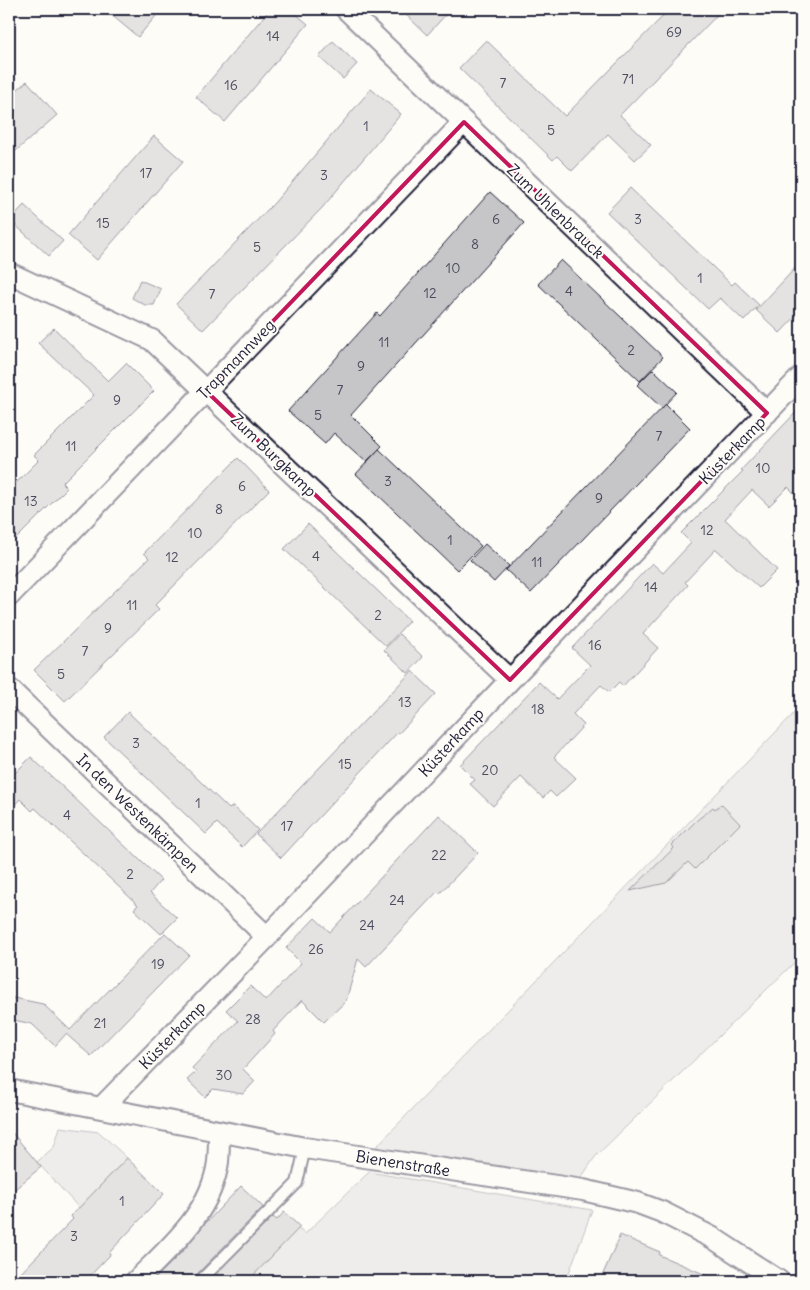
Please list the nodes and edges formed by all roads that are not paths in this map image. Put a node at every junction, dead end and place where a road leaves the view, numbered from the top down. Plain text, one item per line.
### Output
1 (346, 9) edge
2 (464, 122) junction
3 (9, 273) edge
4 (801, 377) edge
5 (206, 391) junction
6 (767, 413) junction
7 (9, 596) edge
8 (510, 680) junction
9 (9, 689) edge
10 (267, 937) junction
11 (9, 1090) edge
12 (101, 1108) junction
13 (219, 1131) junction
14 (305, 1148) junction
15 (136, 1281) edge
16 (200, 1281) edge
17 (779, 1281) edge

1 - 2 street, Zum Uhlenbrauck
2 - 5 street, Trapmannweg
2 - 6 street, Zum Uhlenbrauck
3 - 5 street, Zum Burgkamp
4 - 6 street, Küsterkamp
5 - 7 street, Trapmannweg
5 - 8 street, Zum Burgkamp
6 - 8 street, Küsterkamp
8 - 10 street, Küsterkamp
9 - 10 street, In den Westenkämpen
10 - 12 street, Küsterkamp
11 - 12 street, Bienenstraße
12 - 13 street, Bienenstraße
13 - 14 street, Bienenstraße
13 - 15 street
14 - 16 lane
14 - 17 street, Bienenstraße

